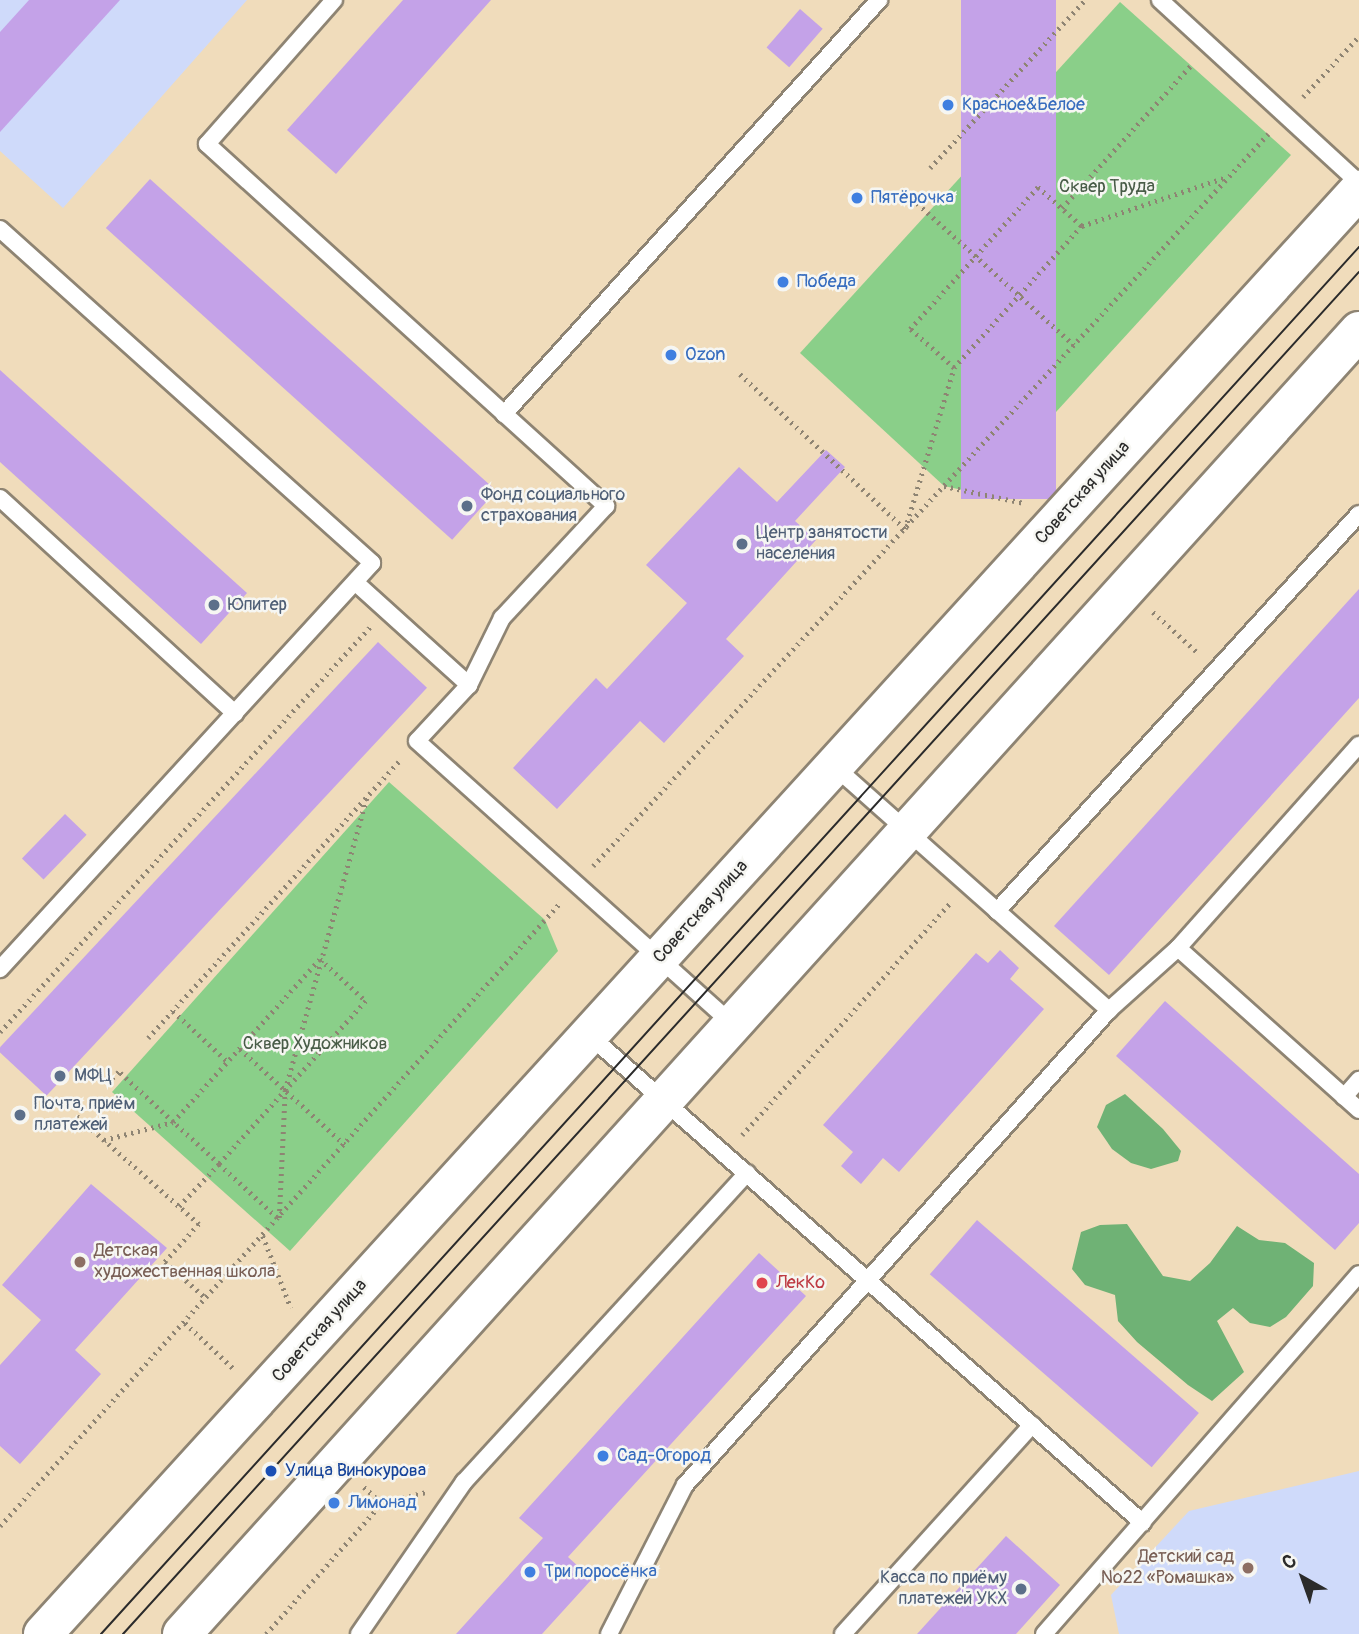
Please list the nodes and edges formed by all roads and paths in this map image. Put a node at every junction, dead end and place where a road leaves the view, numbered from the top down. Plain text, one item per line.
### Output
1 (334, 0) edge
2 (879, 0) edge
3 (1085, 0) edge
4 (1160, 0) edge
5 (1359, 36) edge
6 (1209, 45) junction
7 (1286, 116) junction
8 (930, 168) dead end
9 (1230, 176) junction
10 (1359, 183) edge
11 (1359, 190) edge
12 (907, 194) dead end
13 (1062, 208) junction
14 (1082, 226) junction
15 (0, 229) edge
16 (975, 256) junction
17 (1019, 295) junction
18 (1359, 331) edge
19 (1074, 345) junction
20 (954, 368) junction
21 (740, 374) dead end
22 (504, 414) junction
23 (944, 486) junction
24 (0, 498) edge
25 (1027, 504) dead end
26 (1359, 514) edge
27 (905, 529) junction
28 (355, 582) junction
29 (385, 610) junction
30 (1151, 610) dead end
31 (1216, 670) junction
32 (469, 685) junction
33 (235, 713) junction
34 (417, 741) junction
35 (1359, 746) edge
36 (834, 766) junction
37 (367, 797) junction
38 (907, 831) junction
39 (967, 884) junction
40 (576, 885) junction
41 (997, 911) junction
42 (1178, 948) junction
43 (659, 958) junction
44 (320, 959) junction
45 (0, 969) edge
46 (1110, 1010) junction
47 (173, 1011) junction
48 (732, 1024) junction
49 (0, 1032) edge
50 (589, 1035) junction
51 (148, 1038) dead end
52 (240, 1049) junction
53 (228, 1062) junction
54 (1359, 1080) edge
55 (105, 1086) dead end
56 (285, 1090) junction
57 (1344, 1097) junction
58 (664, 1101) junction
59 (1359, 1110) edge
60 (77, 1116) dead end
61 (173, 1122) junction
62 (104, 1140) junction
63 (345, 1145) junction
64 (725, 1154) junction
65 (219, 1164) junction
66 (747, 1173) junction
67 (179, 1206) junction
68 (279, 1219) junction
69 (264, 1236) junction
70 (1359, 1274) edge
71 (869, 1280) junction
72 (207, 1299) junction
73 (295, 1319) dead end
74 (185, 1323) junction
75 (243, 1377) dead end
76 (1032, 1425) junction
77 (382, 1503) dead end
78 (1143, 1523) junction
79 (0, 1526) edge
80 (43, 1634) edge
81 (182, 1634) edge
82 (266, 1634) edge
83 (359, 1634) edge
84 (609, 1634) edge
85 (843, 1634) edge
86 (1044, 1634) edge

1 - 22 lane
2 - 22 lane
3 - 8 path
4 - 6 lane
5 - 7 path
6 - 7 lane
6 - 13 path
7 - 9 path
7 - 10 lane
9 - 14 path
9 - 19 path
11 - 36 main road, Советская улица
12 - 16 path
13 - 14 path
13 - 16 path
14 - 17 path
15 - 28 lane
16 - 17 path
16 - 20 path
17 - 19 path
17 - 20 path
18 - 38 main road
19 - 23 path
20 - 27 path
21 - 27 path
22 - 32 lane
23 - 25 path
23 - 27 path
24 - 33 lane
26 - 31 lane
27 - 40 path
28 - 29 lane
28 - 33 lane
29 - 32 lane
29 - 49 path
30 - 31 path
31 - 41 lane
32 - 34 lane
33 - 45 lane
34 - 37 path
34 - 40 lane
35 - 42 lane
36 - 38 lane
36 - 43 main road, Советская улица
37 - 44 path
37 - 47 path
38 - 39 lane
38 - 48 main road
39 - 41 lane
39 - 64 path
40 - 43 lane
40 - 63 path
41 - 46 lane
42 - 46 lane
42 - 57 lane
43 - 48 lane
43 - 50 main road, Советская улица
44 - 52 path
44 - 56 path
44 - 56 path
46 - 71 lane
47 - 51 path
47 - 53 path
48 - 58 main road
50 - 58 lane
50 - 80 main road, Советская улица
52 - 53 path
52 - 56 path
53 - 61 path
54 - 57 lane
55 - 61 path
56 - 63 path
56 - 65 path
56 - 68 path
57 - 59 lane
58 - 64 lane
58 - 81 main road
60 - 62 path
61 - 62 path
61 - 65 path
62 - 67 path
63 - 68 path
64 - 66 lane
65 - 67 path
65 - 68 path
66 - 71 lane
66 - 83 lane
67 - 72 path
68 - 69 path
69 - 72 path
69 - 73 path
70 - 78 lane
71 - 76 lane
71 - 84 lane
72 - 74 path
74 - 75 path
74 - 79 path
76 - 78 lane
76 - 85 lane
77 - 82 path
78 - 86 lane

